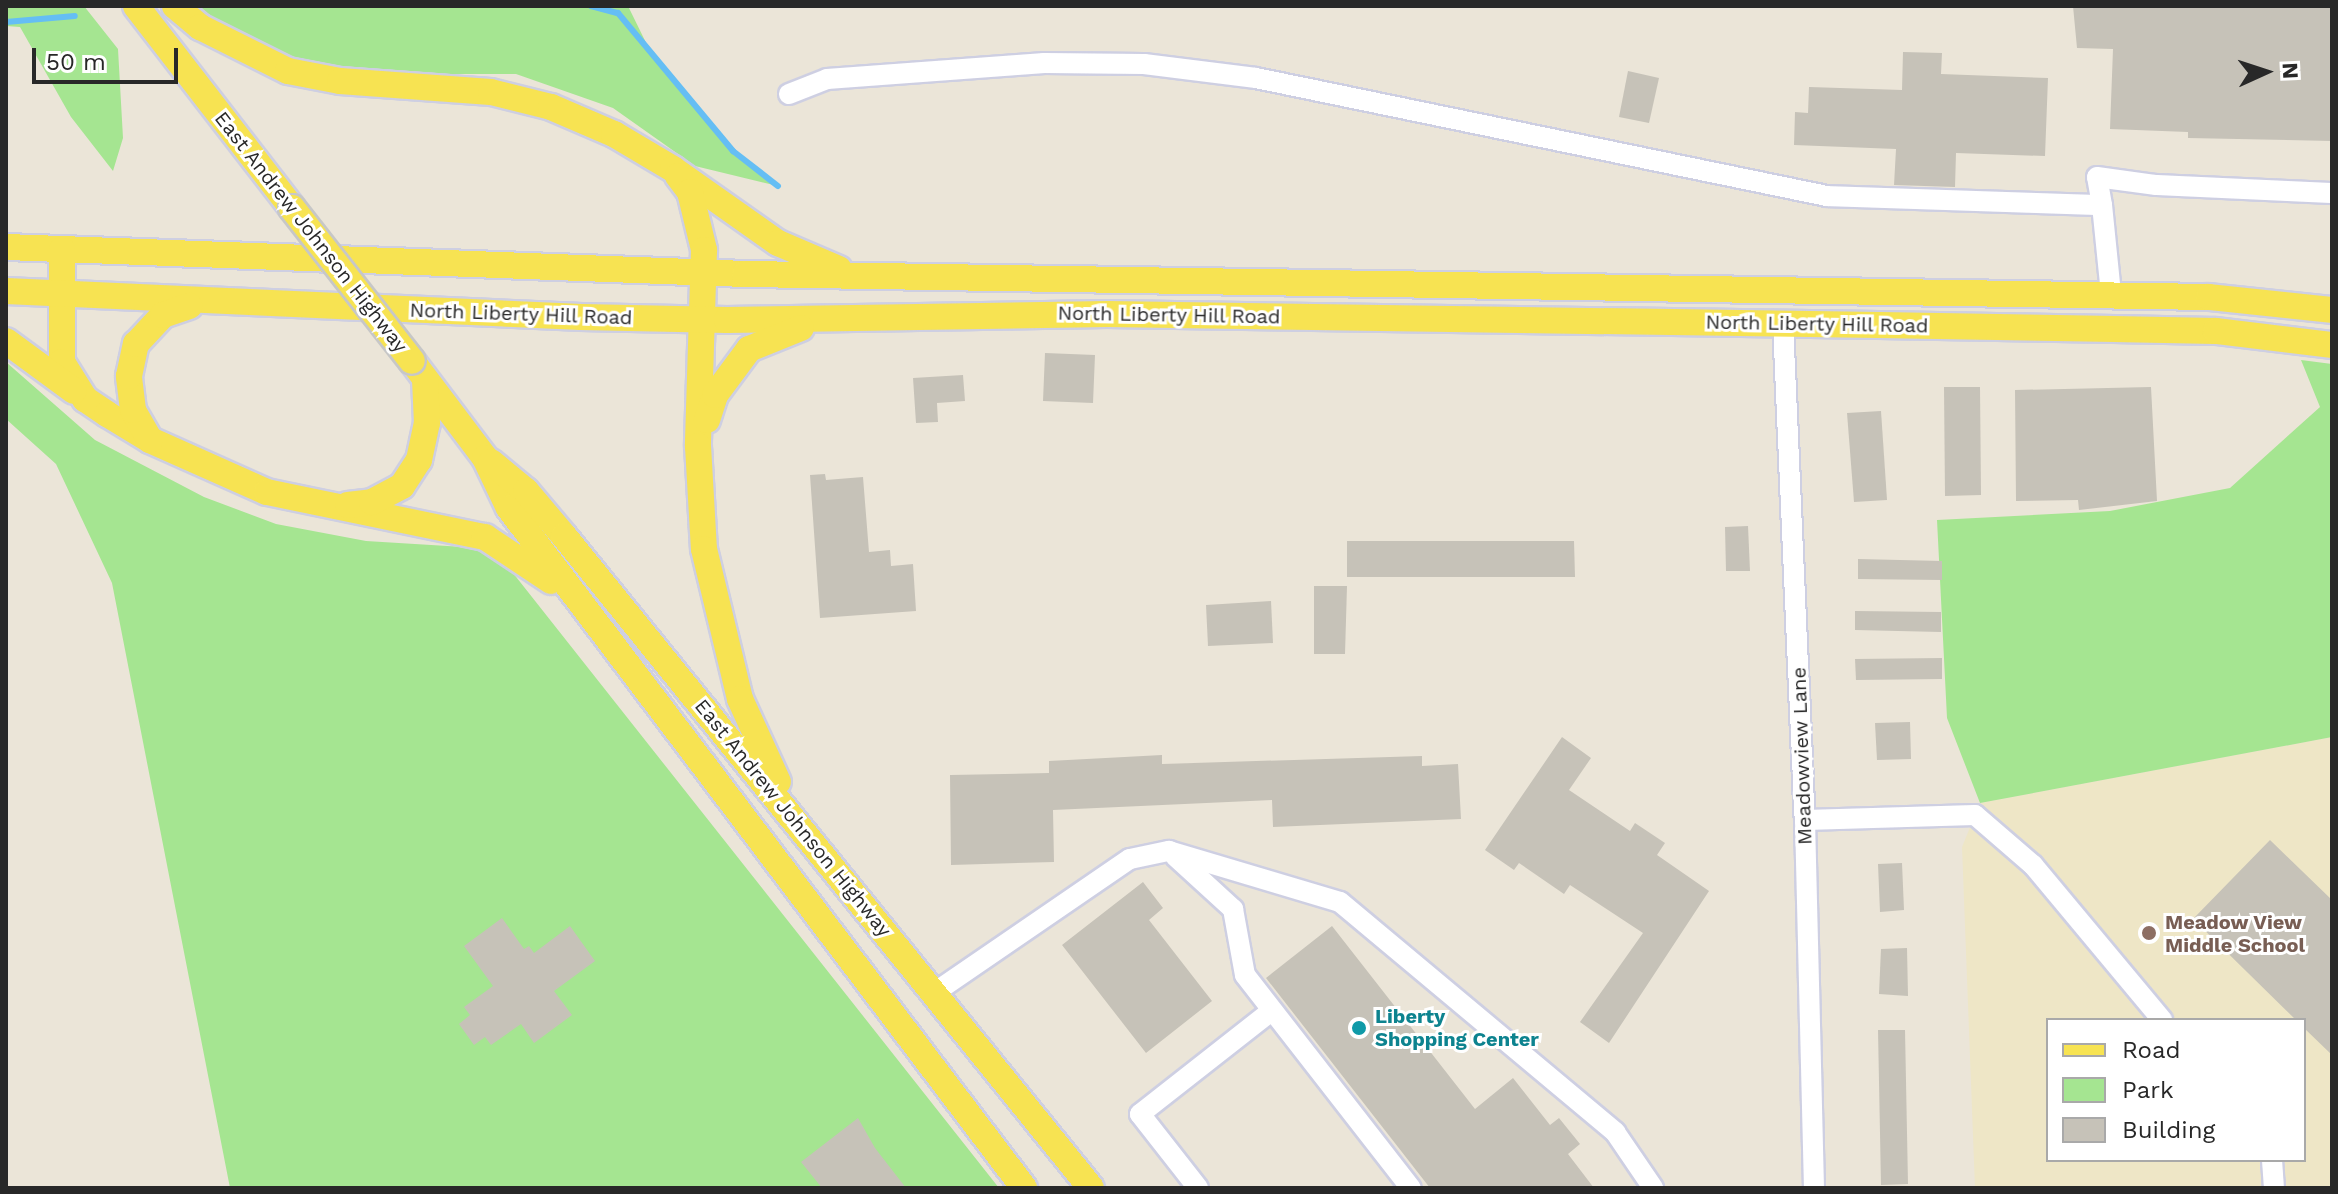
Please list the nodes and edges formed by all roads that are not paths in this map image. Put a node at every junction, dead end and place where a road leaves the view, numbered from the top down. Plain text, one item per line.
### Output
1 (136, 6) edge
2 (175, 6) edge
3 (789, 94) dead end
4 (673, 169) junction
5 (2332, 193) edge
6 (2102, 205) junction
7 (6, 247) edge
8 (62, 250) junction
9 (704, 273) junction
10 (858, 275) junction
11 (1782, 289) junction
12 (6, 291) edge
13 (2111, 294) junction
14 (60, 296) junction
15 (200, 303) junction
16 (2332, 310) edge
17 (844, 318) junction
18 (703, 319) junction
19 (1783, 323) junction
20 (6, 341) edge
21 (2332, 345) edge
22 (419, 370) junction
23 (85, 399) junction
24 (150, 440) junction
25 (698, 446) junction
26 (485, 458) junction
27 (333, 508) junction
28 (595, 622) junction
29 (1805, 820) junction
30 (806, 835) junction
31 (1169, 851) junction
32 (934, 993) junction
33 (1270, 1012) junction
34 (2160, 1018) edge
35 (900, 1021) junction
36 (2272, 1162) edge
37 (1024, 1188) edge
38 (1091, 1188) edge
39 (1198, 1188) edge
40 (1411, 1188) edge
41 (1653, 1188) edge
42 (1814, 1188) edge
43 (2274, 1188) edge

1 - 22 main road, East Andrew Johnson Highway, bridge
2 - 4 main road
3 - 6 street
4 - 9 main road
4 - 10 main road
5 - 6 street
6 - 13 street
7 - 8 main road, North Liberty Hill Road
8 - 9 main road, North Liberty Hill Road
8 - 14 main road
9 - 10 main road, North Liberty Hill Road
9 - 18 main road
10 - 11 main road, North Liberty Hill Road
11 - 13 main road, North Liberty Hill Road
11 - 19 main road
12 - 14 main road, North Liberty Hill Road
13 - 16 main road, North Liberty Hill Road
14 - 15 main road, North Liberty Hill Road
14 - 23 main road
15 - 18 main road, North Liberty Hill Road
15 - 24 main road
17 - 18 main road, North Liberty Hill Road
17 - 19 main road, North Liberty Hill Road
17 - 25 main road
18 - 25 main road
19 - 21 main road, North Liberty Hill Road
19 - 29 street, Meadowview Lane
20 - 23 main road
22 - 26 main road, East Andrew Johnson Highway
22 - 27 main road
23 - 24 main road
24 - 27 main road
25 - 30 main road
26 - 28 main road, East Andrew Johnson Highway
26 - 30 main road, East Andrew Johnson Highway
27 - 28 main road
28 - 35 main road, East Andrew Johnson Highway
29 - 34 street
29 - 42 street, Meadowview Lane
30 - 32 main road, East Andrew Johnson Highway
31 - 32 street
31 - 33 street
31 - 41 street
32 - 35 main road
32 - 38 main road, East Andrew Johnson Highway
33 - 39 street
33 - 40 street
35 - 37 main road, East Andrew Johnson Highway
36 - 43 street

